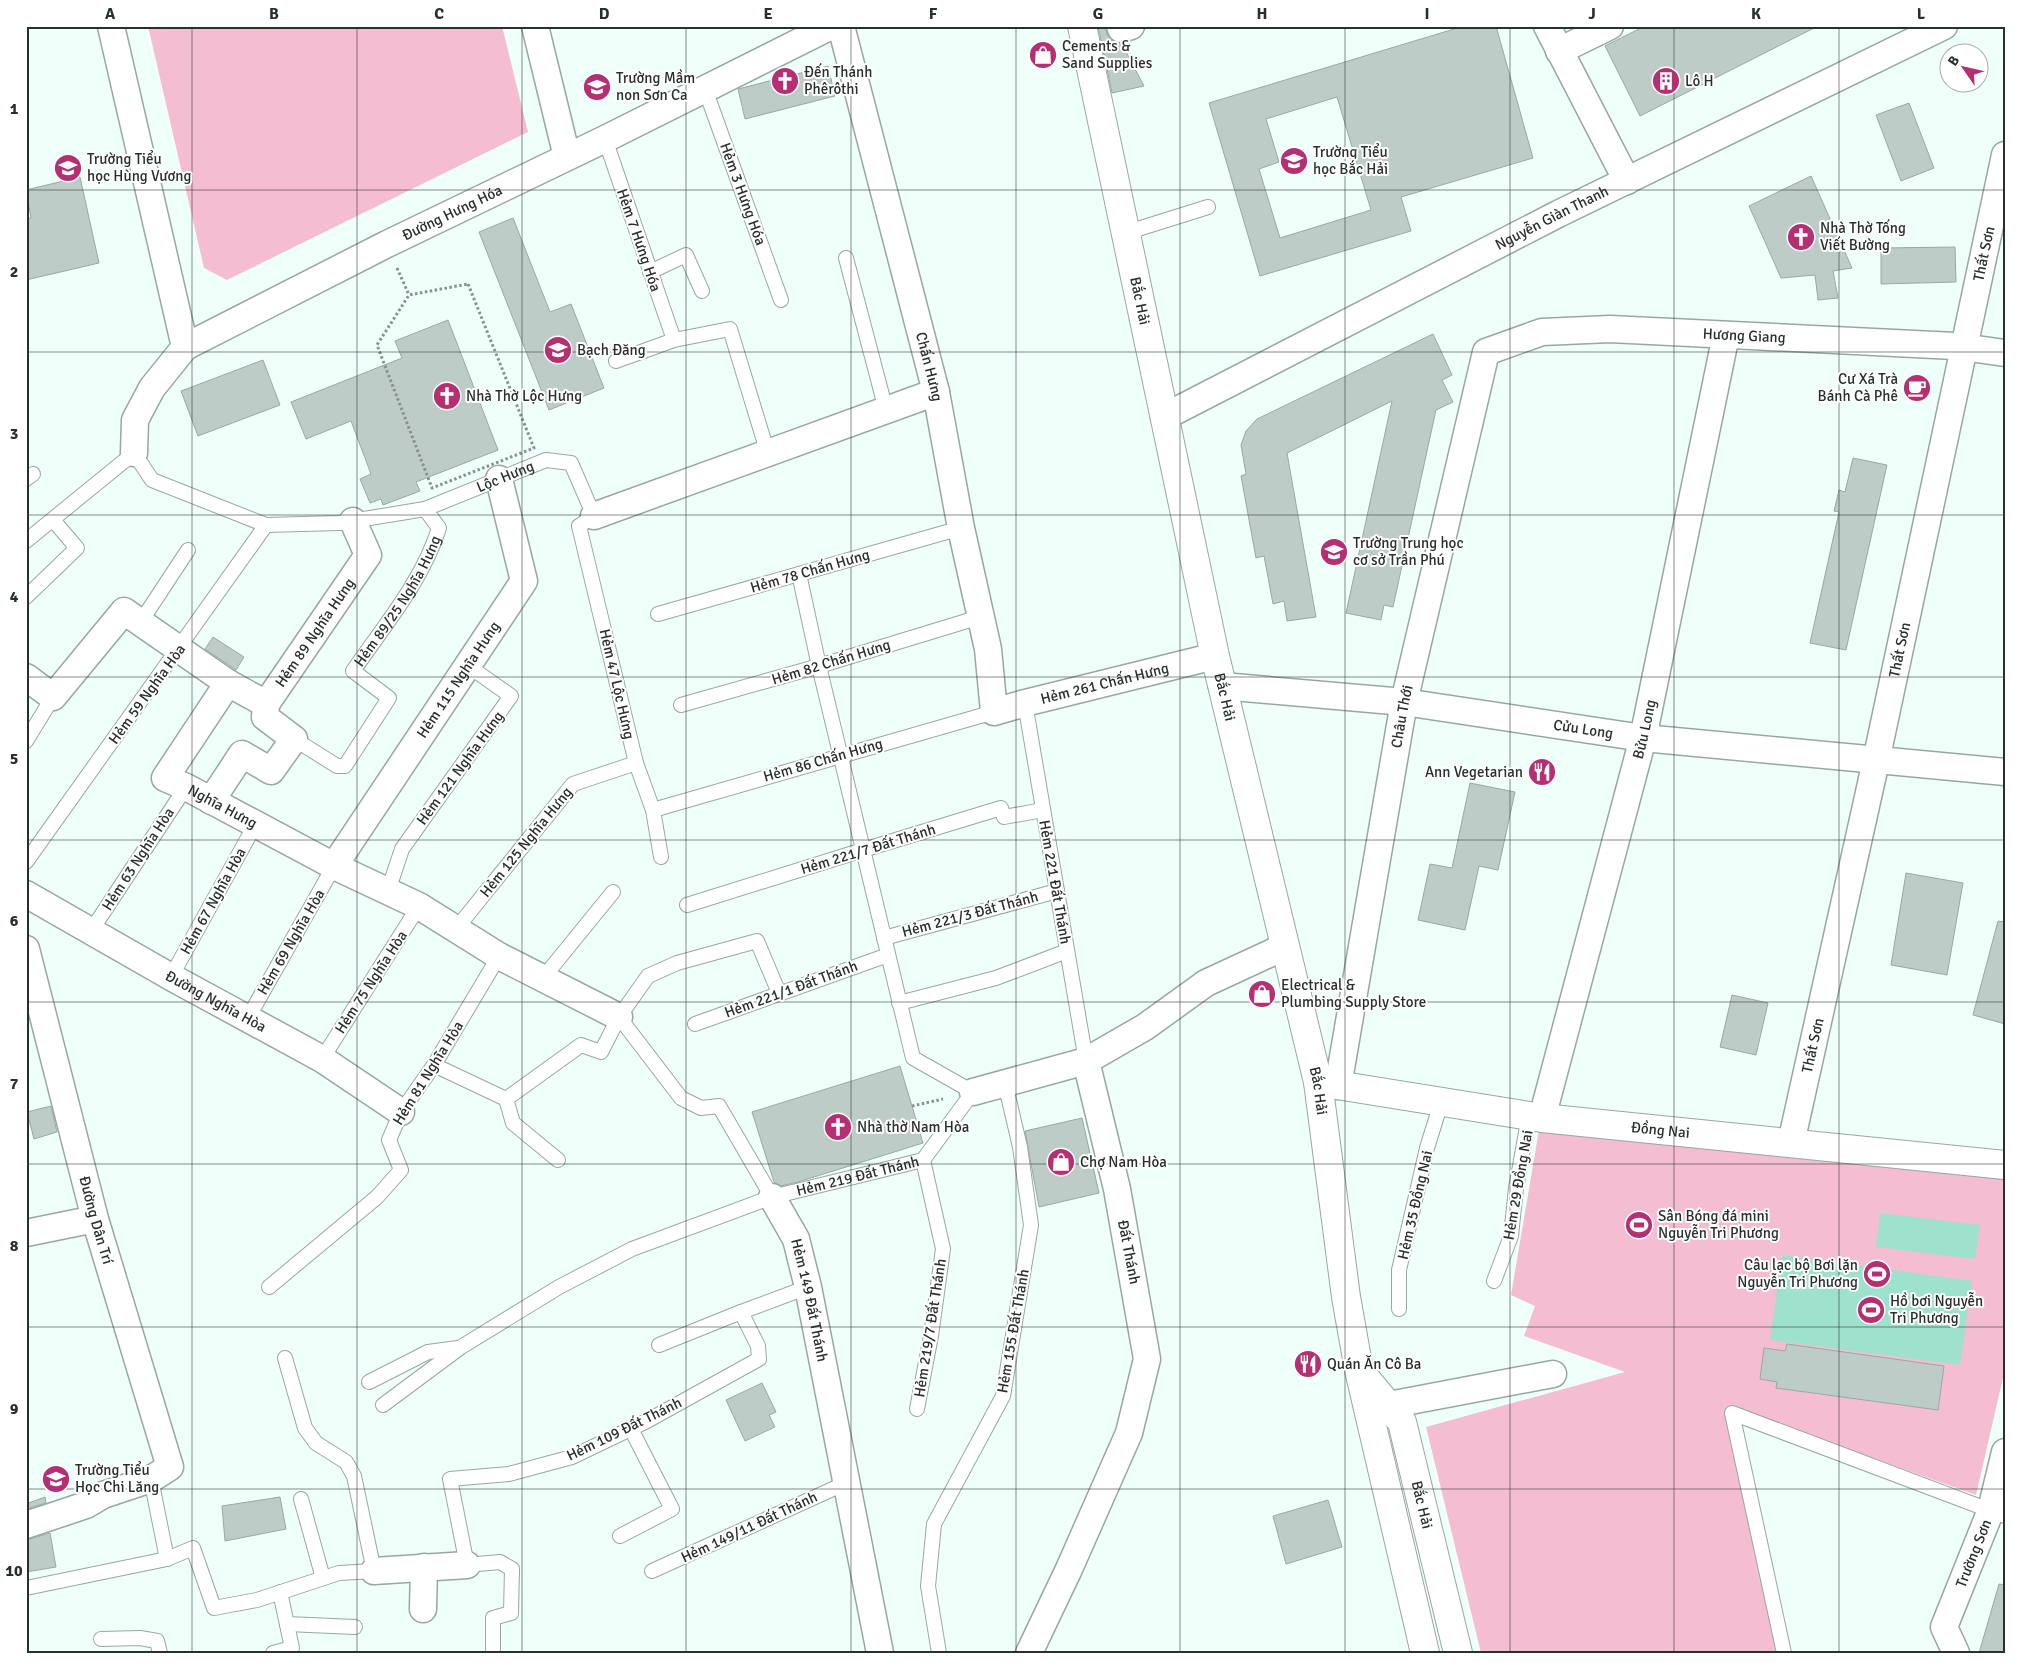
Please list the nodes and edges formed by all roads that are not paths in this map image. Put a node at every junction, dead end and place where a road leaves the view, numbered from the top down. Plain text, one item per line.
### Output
1 (111, 26) edge
2 (535, 26) edge
3 (831, 26) edge
4 (841, 26) edge
5 (1082, 26) edge
6 (1120, 26) edge
7 (1131, 26) edge
8 (1546, 26) edge
9 (1610, 26) edge
10 (1944, 26) edge
11 (1896, 37) edge
12 (1560, 51) junction
13 (705, 89) junction
14 (605, 139) junction
15 (2005, 155) edge
16 (566, 158) junction
17 (1627, 180) junction
18 (1208, 207) dead end
19 (1125, 233) junction
20 (846, 258) dead end
21 (650, 272) junction
22 (702, 291) dead end
23 (781, 300) dead end
24 (1726, 335) junction
25 (674, 340) junction
26 (185, 347) junction
27 (1964, 347) junction
28 (1486, 352) joint
29 (2005, 353) edge
30 (616, 361) dead end
31 (936, 392) junction
32 (886, 410) junction
33 (1164, 417) junction
34 (134, 453) junction
35 (768, 454) junction
36 (499, 479) junction
37 (425, 509) junction
38 (594, 516) junction
39 (53, 520) junction
40 (353, 521) junction
41 (266, 525) junction
42 (961, 528) junction
43 (26, 541) edge
44 (188, 550) dead end
45 (800, 574) junction
46 (26, 597) edge
47 (658, 614) dead end
48 (980, 617) junction
49 (140, 623) junction
50 (179, 650) junction
51 (1215, 656) junction
52 (467, 665) junction
53 (819, 666) junction
54 (26, 678) edge
55 (228, 683) junction
56 (1222, 686) junction
57 (53, 697) junction
58 (1404, 702) junction
59 (1025, 703) junction
60 (266, 704) junction
61 (681, 705) dead end
62 (994, 712) junction
63 (1643, 738) junction
64 (294, 740) junction
65 (26, 742) edge
66 (840, 755) junction
67 (1876, 761) junction
68 (636, 763) junction
69 (2005, 772) edge
70 (186, 787) junction
71 (211, 801) junction
72 (653, 810) junction
73 (1043, 810) junction
74 (255, 825) junction
75 (863, 850) junction
76 (661, 858) dead end
77 (26, 862) edge
78 (334, 866) junction
79 (388, 891) junction
80 (1057, 891) junction
81 (612, 892) dead end
82 (26, 894) edge
83 (687, 905) dead end
84 (420, 906) junction
85 (456, 929) junction
86 (91, 931) junction
87 (884, 938) junction
88 (1284, 947) junction
89 (26, 949) edge
90 (1067, 951) junction
91 (888, 955) junction
92 (499, 956) junction
93 (171, 977) junction
94 (543, 978) junction
95 (780, 994) junction
96 (899, 1002) junction
97 (619, 1017) junction
98 (248, 1018) junction
99 (695, 1024) dead end
100 (322, 1059) junction
101 (1086, 1060) junction
102 (434, 1065) junction
103 (1005, 1083) junction
104 (1328, 1084) junction
105 (973, 1092) junction
106 (506, 1099) junction
107 (1441, 1103) junction
108 (401, 1112) junction
109 (1536, 1117) junction
110 (1791, 1143) junction
111 (558, 1160) dead end
112 (923, 1160) junction
113 (2005, 1165) edge
114 (772, 1197) junction
115 (95, 1220) junction
116 (26, 1233) edge
117 (1494, 1281) dead end
118 (269, 1286) dead end
119 (808, 1287) junction
120 (1399, 1309) dead end
121 (741, 1312) junction
122 (659, 1345) dead end
123 (461, 1347) junction
124 (285, 1358) dead end
125 (1358, 1370) junction
126 (1553, 1374) dead end
127 (369, 1382) dead end
128 (383, 1405) dead end
129 (1389, 1405) junction
130 (917, 1409) dead end
131 (631, 1429) junction
132 (2005, 1452) edge
133 (151, 1479) junction
134 (846, 1483) junction
135 (300, 1499) dead end
136 (1998, 1513) edge
137 (26, 1525) edge
138 (620, 1536) dead end
139 (168, 1559) junction
140 (468, 1565) junction
141 (424, 1568) junction
142 (374, 1571) junction
143 (652, 1572) dead end
144 (323, 1578) junction
145 (26, 1588) edge
146 (280, 1592) junction
147 (423, 1609) dead end
148 (287, 1624) junction
149 (355, 1627) dead end
150 (101, 1639) dead end
151 (160, 1653) edge
152 (273, 1653) edge
153 (493, 1653) edge
154 (880, 1653) edge
155 (939, 1653) edge
156 (1029, 1653) edge
157 (1425, 1653) edge
158 (1458, 1653) edge
159 (1784, 1653) edge
160 (1956, 1653) edge

1 - 26 street
2 - 16 street
3 - 13 street, Đường Hưng Hóa
4 - 31 street, Chấn Hưng
5 - 19 street, Bắc Hải
6 - 7 street
8 - 12 street
9 - 12 street
10 - 11 street, Nguyễn Giàn Thanh
11 - 17 street, Nguyễn Giàn Thanh
12 - 17 street
13 - 14 street, Đường Hưng Hóa
13 - 23 lane, Hẻm 3 Hưng Hóa
14 - 16 street, Đường Hưng Hóa
14 - 21 lane, Hẻm 7 Hưng Hóa
15 - 27 street, Thất Sơn
16 - 26 street, Đường Hưng Hóa
17 - 33 street, Nguyễn Giàn Thanh
18 - 19 lane
19 - 33 street, Bắc Hải
20 - 32 lane
21 - 22 lane
21 - 25 lane, Hẻm 7 Hưng Hóa
24 - 27 street, Hương Giang
24 - 28 street, Hương Giang
24 - 63 street, Bửu Long
25 - 30 lane
25 - 35 lane
26 - 34 street, Đường Hưng Hóa
27 - 29 street, Hương Giang
27 - 67 street, Thất Sơn
28 - 58 street, Châu Thới
31 - 32 street
31 - 42 street, Chấn Hưng
32 - 35 street
33 - 51 street, Bắc Hải
34 - 39 lane
34 - 41 lane, Lộc Hưng
35 - 38 street
36 - 37 lane, Lộc Hưng
36 - 38 lane, Lộc Hưng
36 - 52 street, Hẻm 115 Nghĩa Hưng
37 - 40 lane, Lộc Hưng
37 - 64 lane, Hẻm 89/25 Nghĩa Hưng
38 - 68 lane, Hẻm 47 Lộc Hưng
39 - 43 lane
39 - 46 lane
40 - 41 lane, Lộc Hưng
40 - 60 street, Hẻm 89 Nghĩa Hưng
41 - 50 lane, Hẻm 59 Nghĩa Hòa
42 - 45 lane, Hẻm 78 Chấn Hưng
42 - 48 street, Chấn Hưng
44 - 49 lane
45 - 47 lane, Hẻm 78 Chấn Hưng
45 - 53 lane
48 - 53 lane, Hẻm 82 Chấn Hưng
48 - 62 street, Chấn Hưng
49 - 50 street
49 - 57 street
50 - 55 street
50 - 77 lane, Hẻm 59 Nghĩa Hòa
51 - 56 street, Bắc Hải
51 - 59 street, Hẻm 261 Chấn Hưng
52 - 78 street, Hẻm 115 Nghĩa Hưng
52 - 79 lane, Hẻm 121 Nghĩa Hưng
53 - 61 lane, Hẻm 82 Chấn Hưng
53 - 66 lane
54 - 57 street
55 - 60 street
55 - 70 street, Nghĩa Hưng
56 - 58 street, Cửu Long
56 - 88 street, Bắc Hải
57 - 65 lane
58 - 63 street, Cửu Long
58 - 104 street, Châu Thới
59 - 62 street, Hẻm 261 Chấn Hưng
59 - 73 lane, Hẻm 221 Đất Thánh
60 - 64 street, Hẻm 89/25 Nghĩa Hưng
62 - 66 lane, Hẻm 86 Chấn Hưng
63 - 67 street, Cửu Long
63 - 109 street, Bửu Long
64 - 71 street
66 - 72 lane, Hẻm 86 Chấn Hưng
66 - 75 lane
67 - 69 street, Cửu Long
67 - 110 street, Thất Sơn
68 - 72 lane, Hẻm 47 Lộc Hưng
68 - 85 lane, Hẻm 125 Nghĩa Hưng
70 - 71 street, Nghĩa Hưng
70 - 86 lane, Hẻm 63 Nghĩa Hòa
71 - 74 street, Nghĩa Hưng
72 - 76 lane, Hẻm 47 Lộc Hưng
73 - 75 lane, Hẻm 221/7 Đất Thánh
73 - 80 lane, Hẻm 221 Đất Thánh
74 - 78 street, Nghĩa Hưng
74 - 93 lane, Hẻm 67 Nghĩa Hòa
75 - 83 lane, Hẻm 221/7 Đất Thánh
75 - 87 lane
78 - 79 street, Nghĩa Hưng
78 - 98 lane, Hẻm 69 Nghĩa Hòa
79 - 84 street, Nghĩa Hưng
80 - 87 lane, Hẻm 221/3 Đất Thánh
80 - 90 lane, Hẻm 221 Đất Thánh
81 - 94 lane
82 - 86 street, Đường Nghĩa Hòa
84 - 85 street, Nghĩa Hưng
84 - 100 lane, Hẻm 75 Nghĩa Hòa
85 - 92 street, Nghĩa Hưng
86 - 93 street, Đường Nghĩa Hòa
87 - 91 lane
88 - 101 street
88 - 104 street, Bắc Hải
89 - 115 street, Đường Dân Trí
90 - 96 lane
90 - 101 lane, Hẻm 221 Đất Thánh
91 - 95 lane, Hẻm 221/1 Đất Thánh
91 - 96 lane
92 - 94 street, Nghĩa Hưng
92 - 102 lane, Hẻm 81 Nghĩa Hòa
93 - 98 street, Đường Nghĩa Hòa
94 - 97 street, Nghĩa Hưng
95 - 97 lane
95 - 99 lane, Hẻm 221/1 Đất Thánh
96 - 105 lane
97 - 106 lane
97 - 114 lane, Hẻm 149 Đất Thánh
98 - 100 street, Đường Nghĩa Hòa
100 - 108 street, Đường Nghĩa Hòa
101 - 103 street
101 - 156 street, Đất Thánh
102 - 106 lane
102 - 108 lane, Hẻm 81 Nghĩa Hòa
103 - 105 street
103 - 155 lane, Hẻm 155 Đất Thánh
104 - 107 street, Đồng Nai
104 - 125 street, Bắc Hải
105 - 112 lane, Hẻm 219 Đất Thánh
106 - 111 lane
107 - 109 street, Đồng Nai
107 - 120 lane, Hẻm 35 Đồng Nai
108 - 118 lane, Hẻm 81 Nghĩa Hòa
109 - 110 street, Đồng Nai
109 - 117 lane, Hẻm 29 Đồng Nai
110 - 113 street, Đồng Nai
112 - 114 lane, Hẻm 219 Đất Thánh
112 - 130 lane, Hẻm 219/7 Đất Thánh
114 - 119 street, Hẻm 149 Đất Thánh
114 - 123 lane, Hẻm 219 Đất Thánh
115 - 116 street
115 - 133 street, Đường Dân Trí
119 - 121 lane
119 - 134 street, Hẻm 149 Đất Thánh
121 - 122 lane
121 - 131 lane, Hẻm 109 Đất Thánh
123 - 127 lane
123 - 128 lane, Hẻm 219 Đất Thánh
124 - 142 lane
125 - 129 street, Bắc Hải
125 - 157 street, Bắc Hải
126 - 129 street
129 - 158 street, Bắc Hải
131 - 138 lane
131 - 140 lane, Hẻm 109 Đất Thánh
132 - 136 street, Trường Sơn
133 - 137 street
133 - 139 lane
134 - 143 lane, Hẻm 149/11 Đất Thánh
134 - 154 street, Hẻm 149 Đất Thánh
135 - 144 lane
136 - 159 lane
136 - 160 street, Trường Sơn
139 - 145 lane
139 - 146 lane
140 - 141 street
140 - 153 lane
141 - 142 street
141 - 147 street
142 - 144 lane
144 - 146 lane
146 - 148 lane
148 - 149 lane
148 - 152 lane
150 - 151 lane

